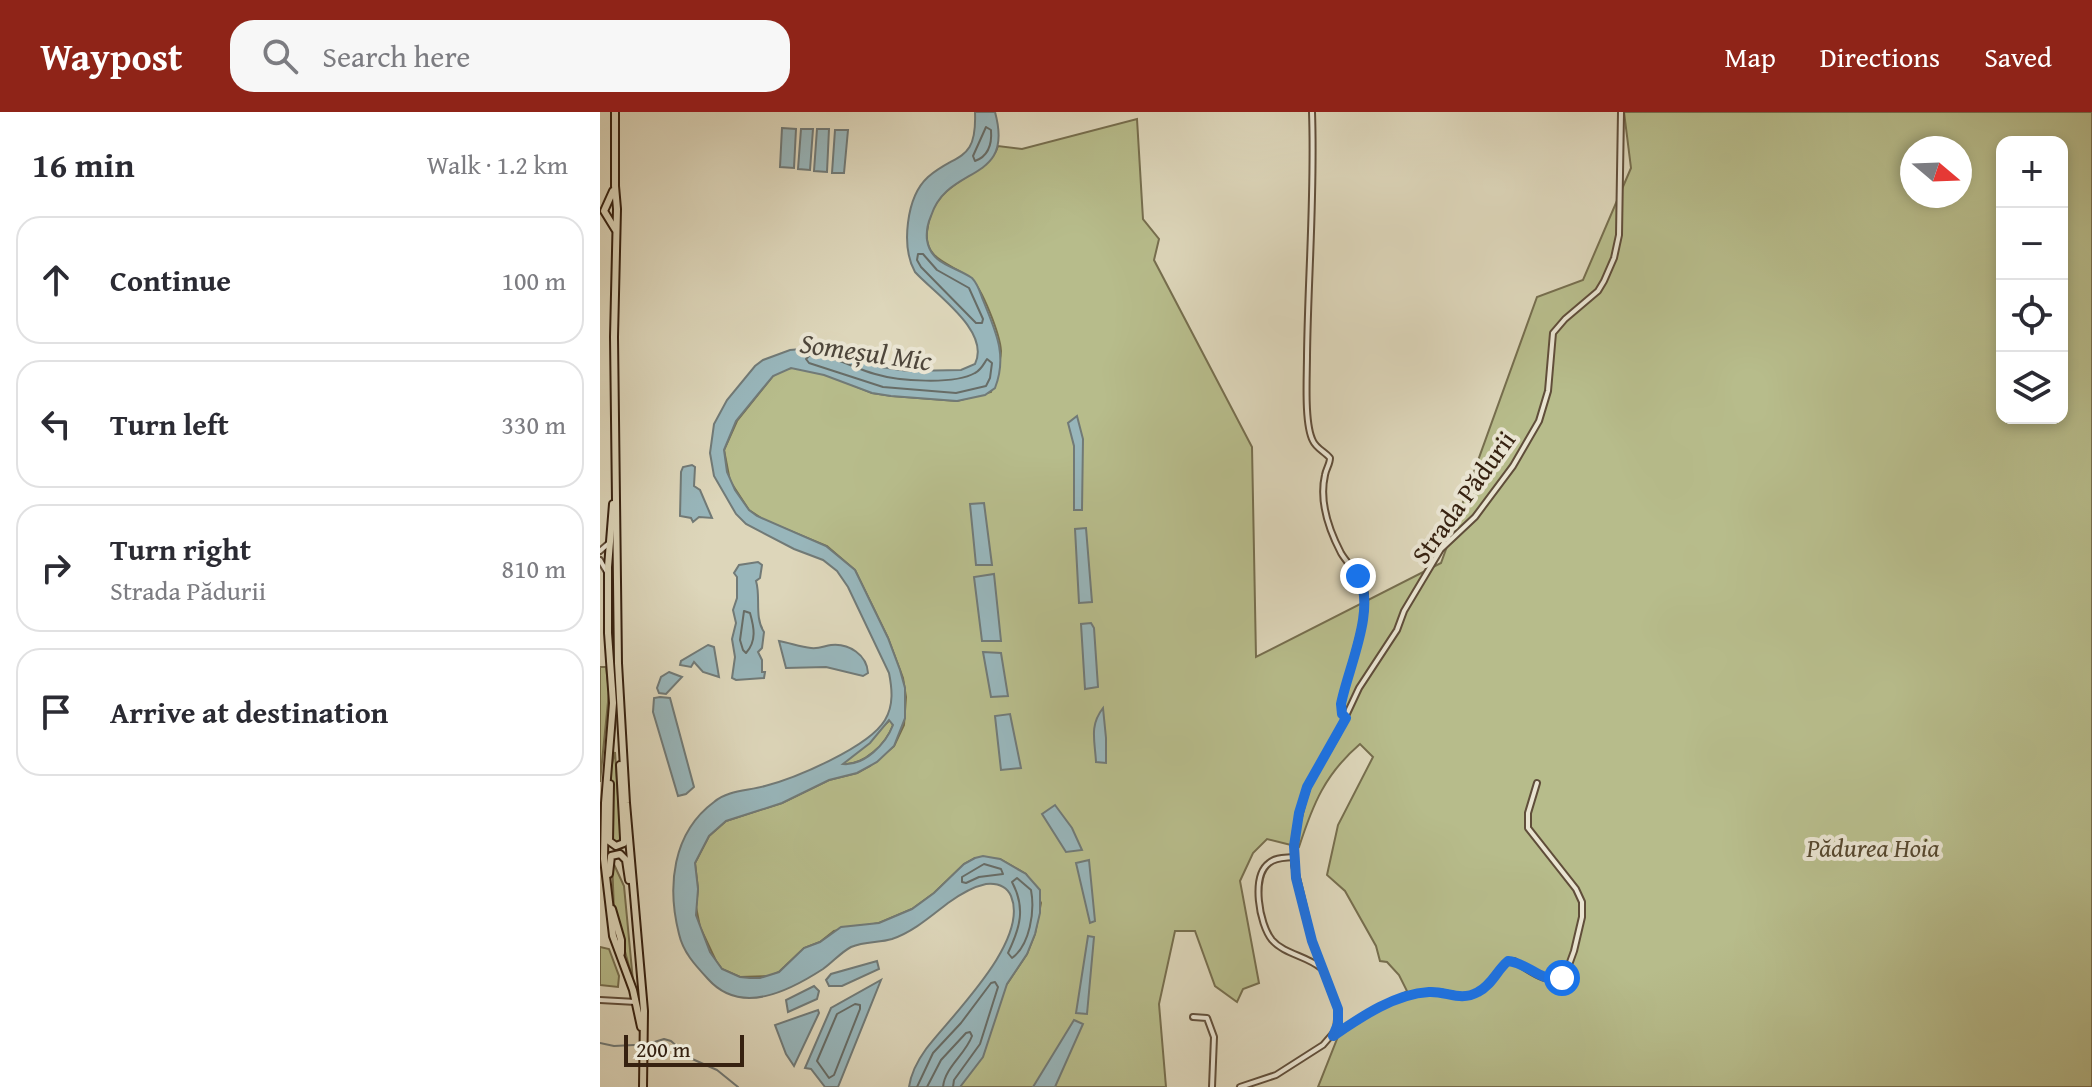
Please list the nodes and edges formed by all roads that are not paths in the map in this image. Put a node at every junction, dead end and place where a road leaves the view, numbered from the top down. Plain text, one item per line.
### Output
1 (615, 112) edge
2 (1312, 112) edge
3 (1621, 112) edge
4 (615, 186) junction
5 (609, 203) junction
6 (617, 210) junction
7 (609, 216) junction
8 (615, 232) junction
9 (615, 469) junction
10 (610, 534) junction
11 (600, 552) edge
12 (609, 558) junction
13 (600, 560) edge
14 (608, 580) junction
15 (1346, 718) junction
16 (622, 750) junction
17 (608, 765) junction
18 (1537, 783) dead end
19 (1293, 857) junction
20 (633, 891) junction
21 (622, 962) junction
22 (1322, 969) junction
23 (600, 1000) edge
24 (636, 1002) junction
25 (1193, 1017) dead end
26 (1333, 1036) junction
27 (644, 1045) junction
28 (643, 1087) edge
29 (1212, 1087) edge
30 (1240, 1087) edge

1 - 4 main road
2 - 15 street, Strada Pădurii
3 - 15 street, Strada Pădurii
4 - 5 main road
4 - 6 main road
5 - 6 main road
5 - 7 main road
6 - 7 main road
6 - 8 main road
7 - 8 main road
8 - 9 main road
9 - 10 main road
9 - 16 main road
10 - 11 street
10 - 12 main road
11 - 12 street
12 - 13 street
12 - 14 main road
13 - 14 street
14 - 17 main road
15 - 19 street, Strada Pădurii
16 - 17 main road
16 - 20 main road
17 - 21 main road
18 - 26 street
19 - 22 street, Strada Pădurii
19 - 22 street
20 - 21 main road
20 - 27 main road
21 - 24 main road
22 - 26 street, Strada Pădurii
23 - 24 street
24 - 27 main road
25 - 29 street
26 - 30 street
27 - 28 main road

